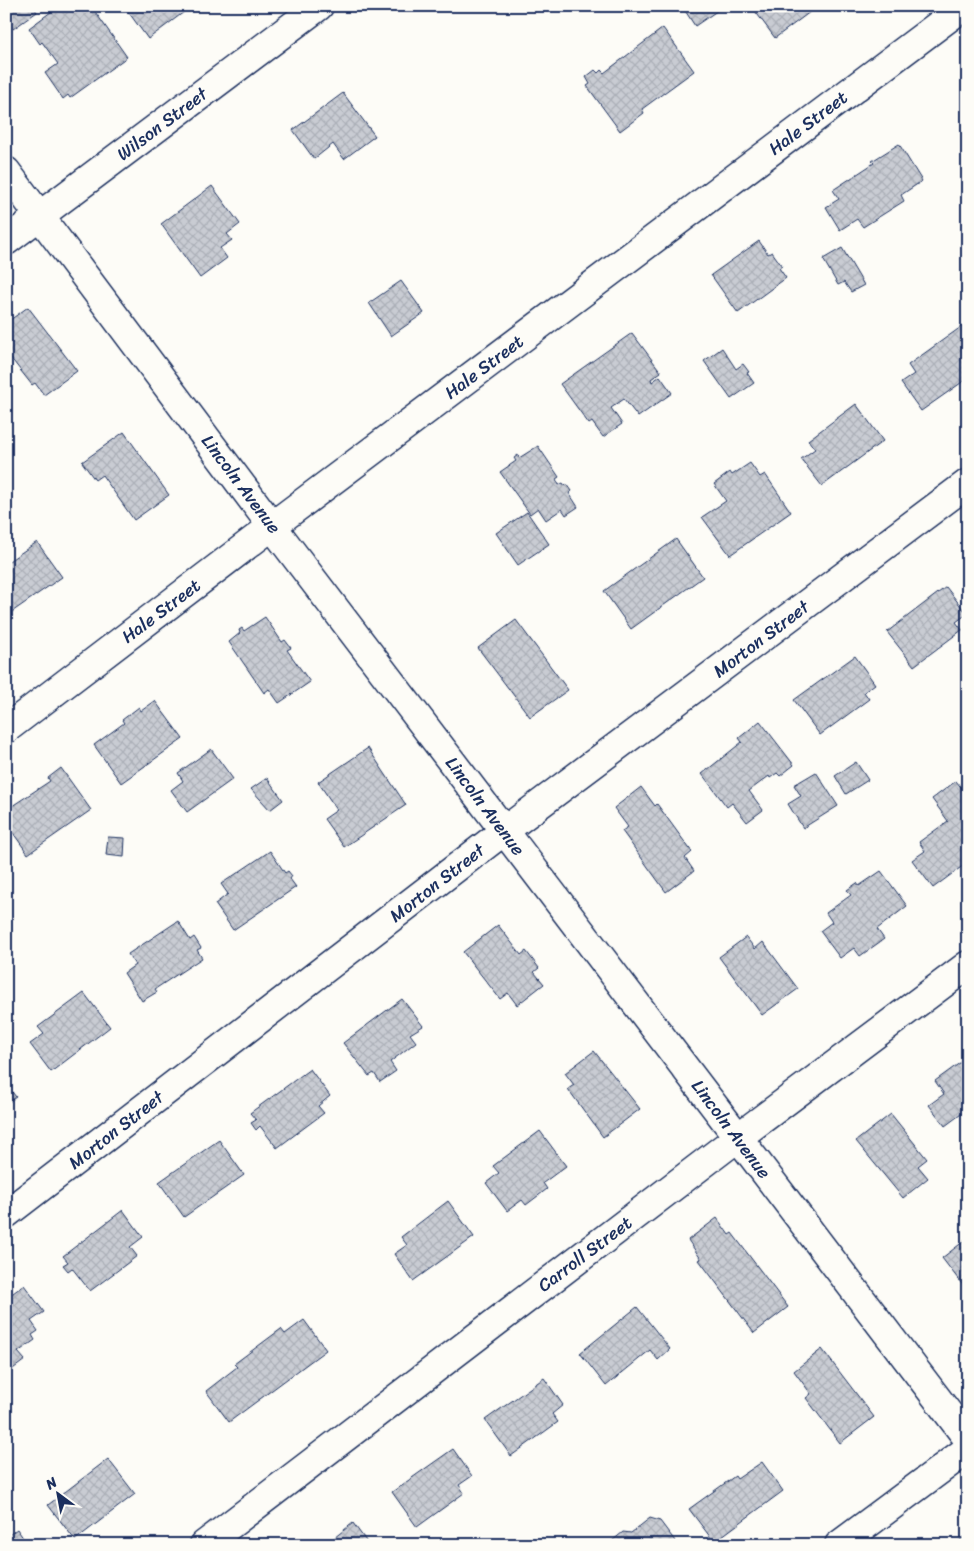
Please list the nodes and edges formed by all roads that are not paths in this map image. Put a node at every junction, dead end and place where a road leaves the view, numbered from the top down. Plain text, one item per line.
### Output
1 (319, 6) edge
2 (964, 6) edge
3 (6, 171) edge
4 (40, 216) junction
5 (6, 241) edge
6 (968, 484) edge
7 (272, 526) junction
8 (6, 729) edge
9 (504, 831) junction
10 (968, 965) edge
11 (737, 1138) junction
12 (6, 1214) edge
13 (968, 1439) edge
14 (968, 1449) edge
15 (204, 1545) edge
16 (839, 1545) edge

1 - 4 street, Wilson Street
2 - 7 street, Hale Street
3 - 4 street, Lincoln Avenue
4 - 5 street, Wilson Street
4 - 7 street, Lincoln Avenue
6 - 9 street, Morton Street
7 - 8 street, Hale Street
7 - 9 street, Lincoln Avenue
9 - 11 street, Lincoln Avenue
9 - 12 street, Morton Street
10 - 11 street, Carroll Street
11 - 13 street, Lincoln Avenue
11 - 15 street, Carroll Street
14 - 16 street

